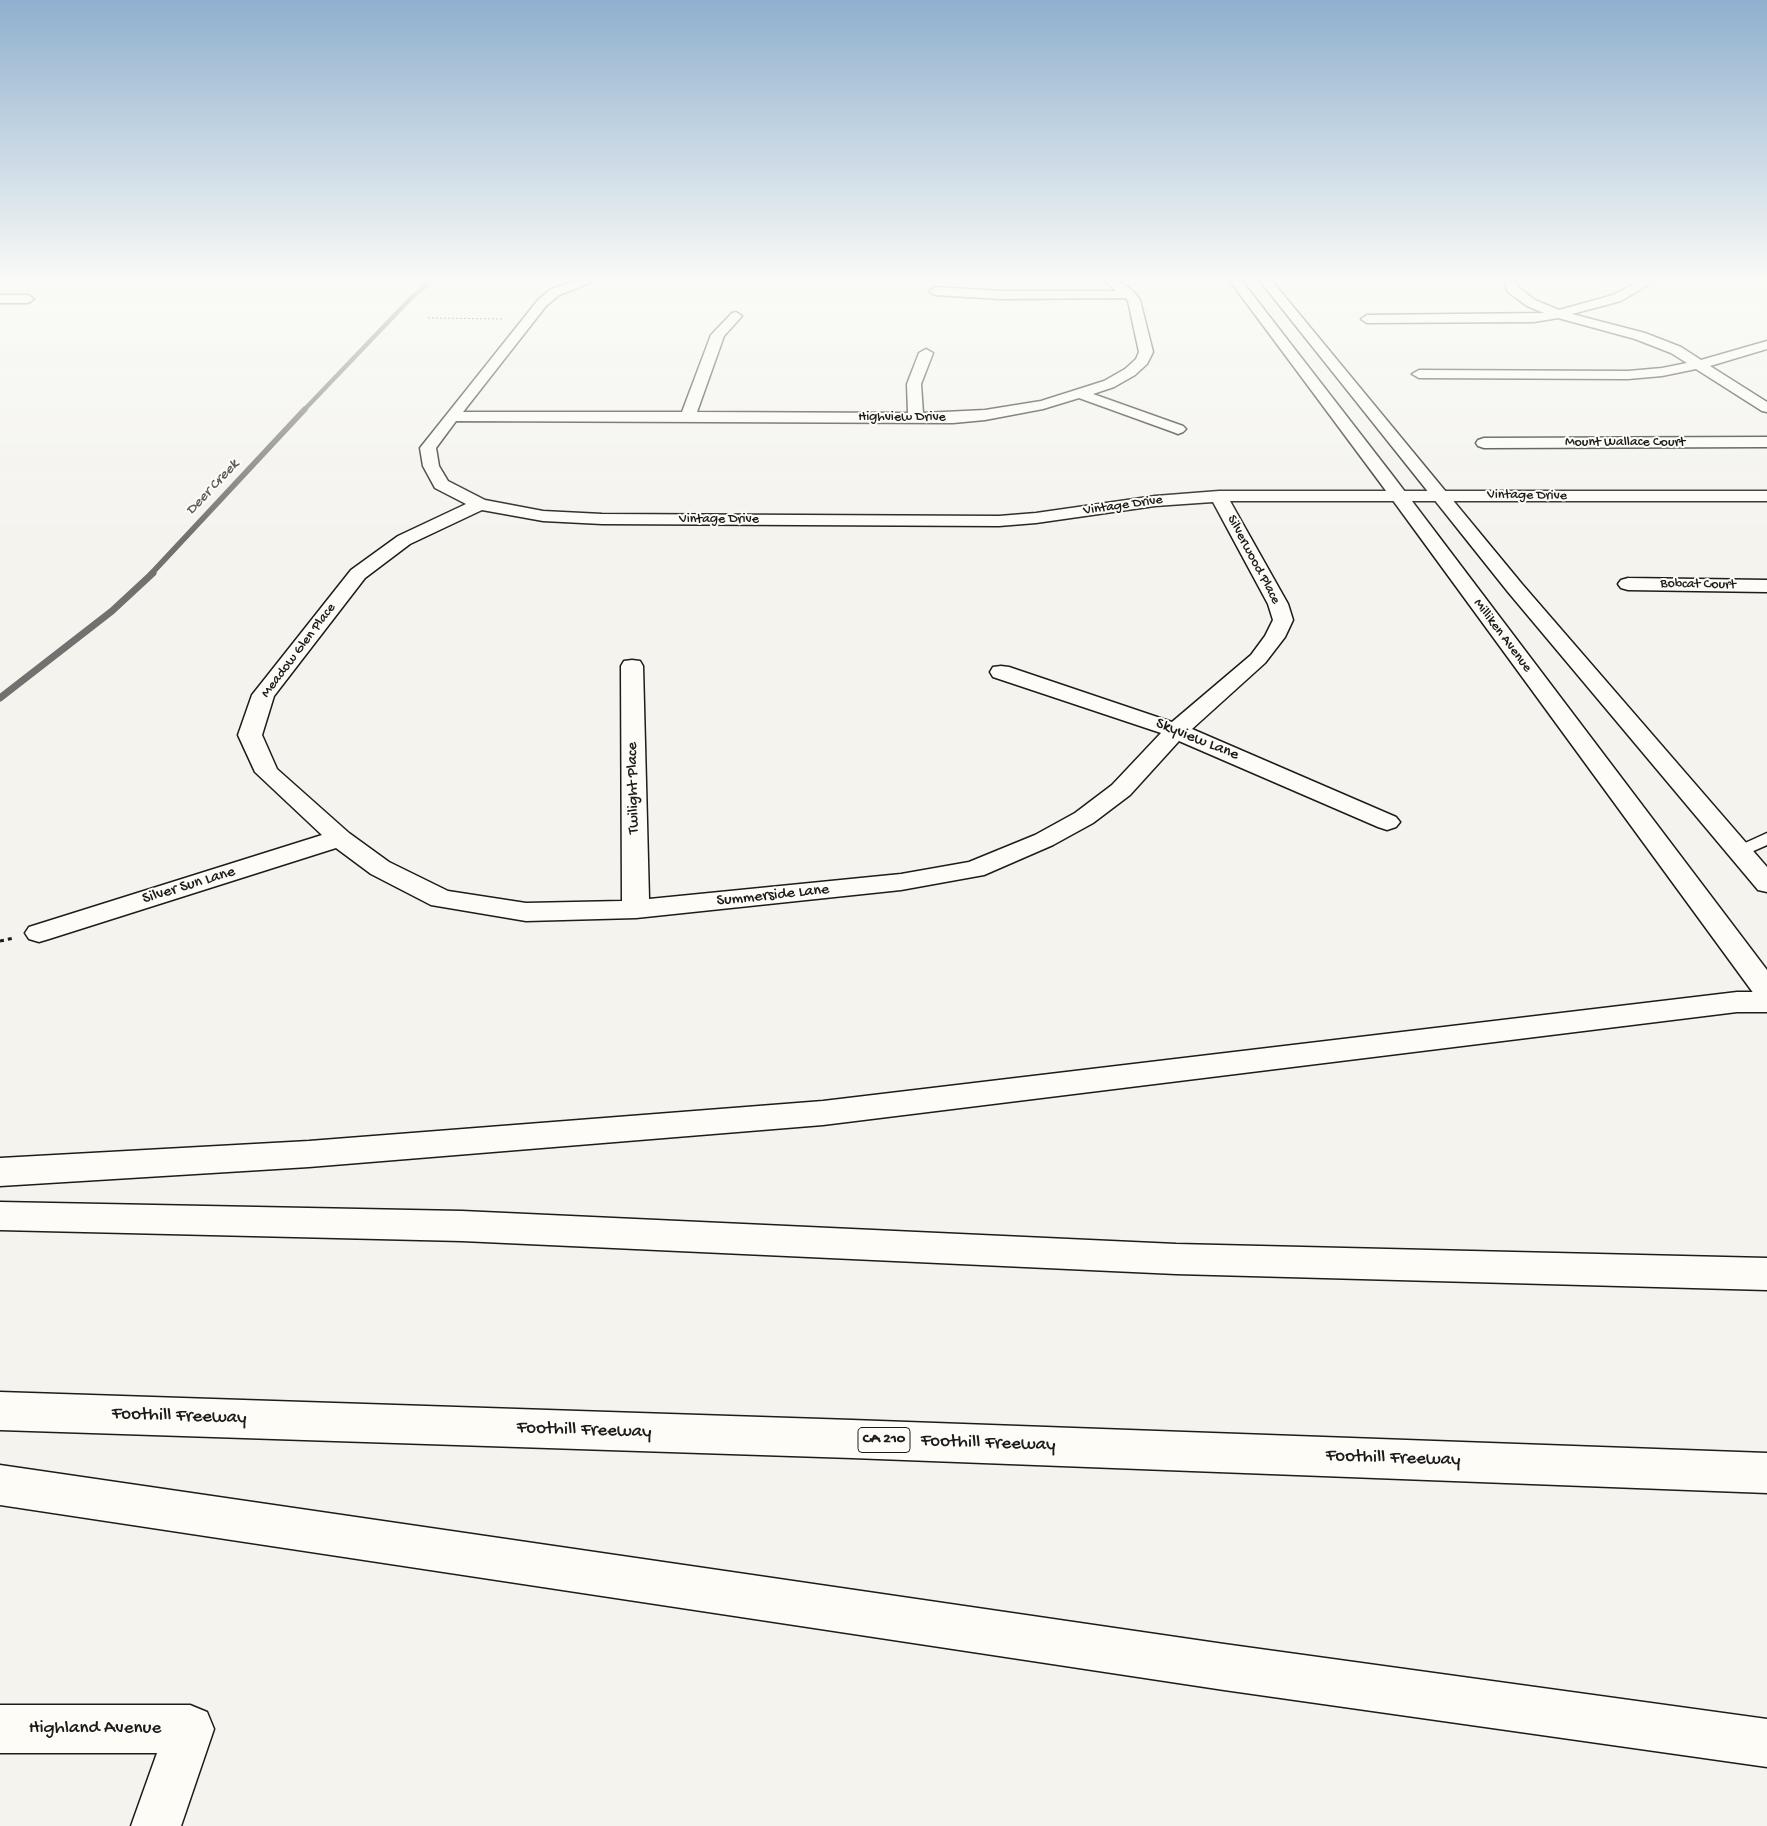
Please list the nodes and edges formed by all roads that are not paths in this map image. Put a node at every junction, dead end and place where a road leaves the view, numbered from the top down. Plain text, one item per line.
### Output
1 (492, 366) edge
2 (707, 366) edge
3 (921, 366) edge
4 (1136, 366) edge
5 (1301, 366) edge
6 (1335, 366) edge
7 (1688, 366) edge
8 (1701, 366) edge
9 (1419, 374) dead end
10 (1080, 394) junction
11 (1767, 408) edge
12 (452, 416) junction
13 (688, 417) junction
14 (916, 418) junction
15 (1178, 429) dead end
16 (1767, 442) edge
17 (1484, 443) dead end
18 (1398, 495) junction
19 (1439, 495) junction
20 (1219, 496) junction
21 (1767, 496) edge
22 (1746, 497) junction
23 (480, 504) junction
24 (1767, 513) edge
25 (1628, 584) dead end
26 (1767, 586) edge
27 (632, 666) dead end
28 (1001, 672) dead end
29 (1176, 730) junction
30 (1387, 822) dead end
31 (340, 838) junction
32 (1767, 838) edge
33 (1740, 852) junction
34 (1767, 884) edge
35 (636, 909) junction
36 (39, 933) dead end
37 (1767, 991) edge
38 (1767, 1002) edge
39 (0, 1172) edge
40 (0, 1216) edge
41 (1767, 1274) edge
42 (0, 1412) edge
43 (1767, 1473) edge
44 (0, 1485) edge
45 (0, 1729) edge
46 (1767, 1744) edge
47 (156, 1826) edge

1 - 12 main road, Vintage Drive
2 - 13 main road
3 - 14 main road
4 - 10 main road, Highview Drive
5 - 18 main road, Milliken Avenue
6 - 19 main road
7 - 9 main road
8 - 11 main road
10 - 14 main road, Highview Drive
10 - 15 main road
12 - 13 main road, Highview Drive
12 - 23 main road, Vintage Drive
13 - 14 main road, Highview Drive
16 - 17 main road, Mount Wallace Court
18 - 19 main road, Vintage Drive
18 - 20 main road, Vintage Drive
18 - 37 main road, Milliken Avenue
19 - 22 main road, Vintage Drive
19 - 33 main road
20 - 23 main road, Vintage Drive
20 - 29 main road, Silverwood Place
21 - 22 main road, Vintage Drive
22 - 24 main road
23 - 31 main road, Meadow Glen Place
25 - 26 main road, Bobcat Court
27 - 35 main road, Twilight Place
28 - 29 main road, Skyview Lane
29 - 30 main road, Skyview Lane
29 - 35 main road, Summerside Lane
31 - 35 main road, Summerside Lane
31 - 36 main road, Silver Sun Lane
32 - 33 lane
33 - 34 main road
38 - 39 main road
40 - 41 main road
42 - 43 main road, Foothill Freeway / CA 210
44 - 46 main road
45 - 47 main road, Highland Avenue

